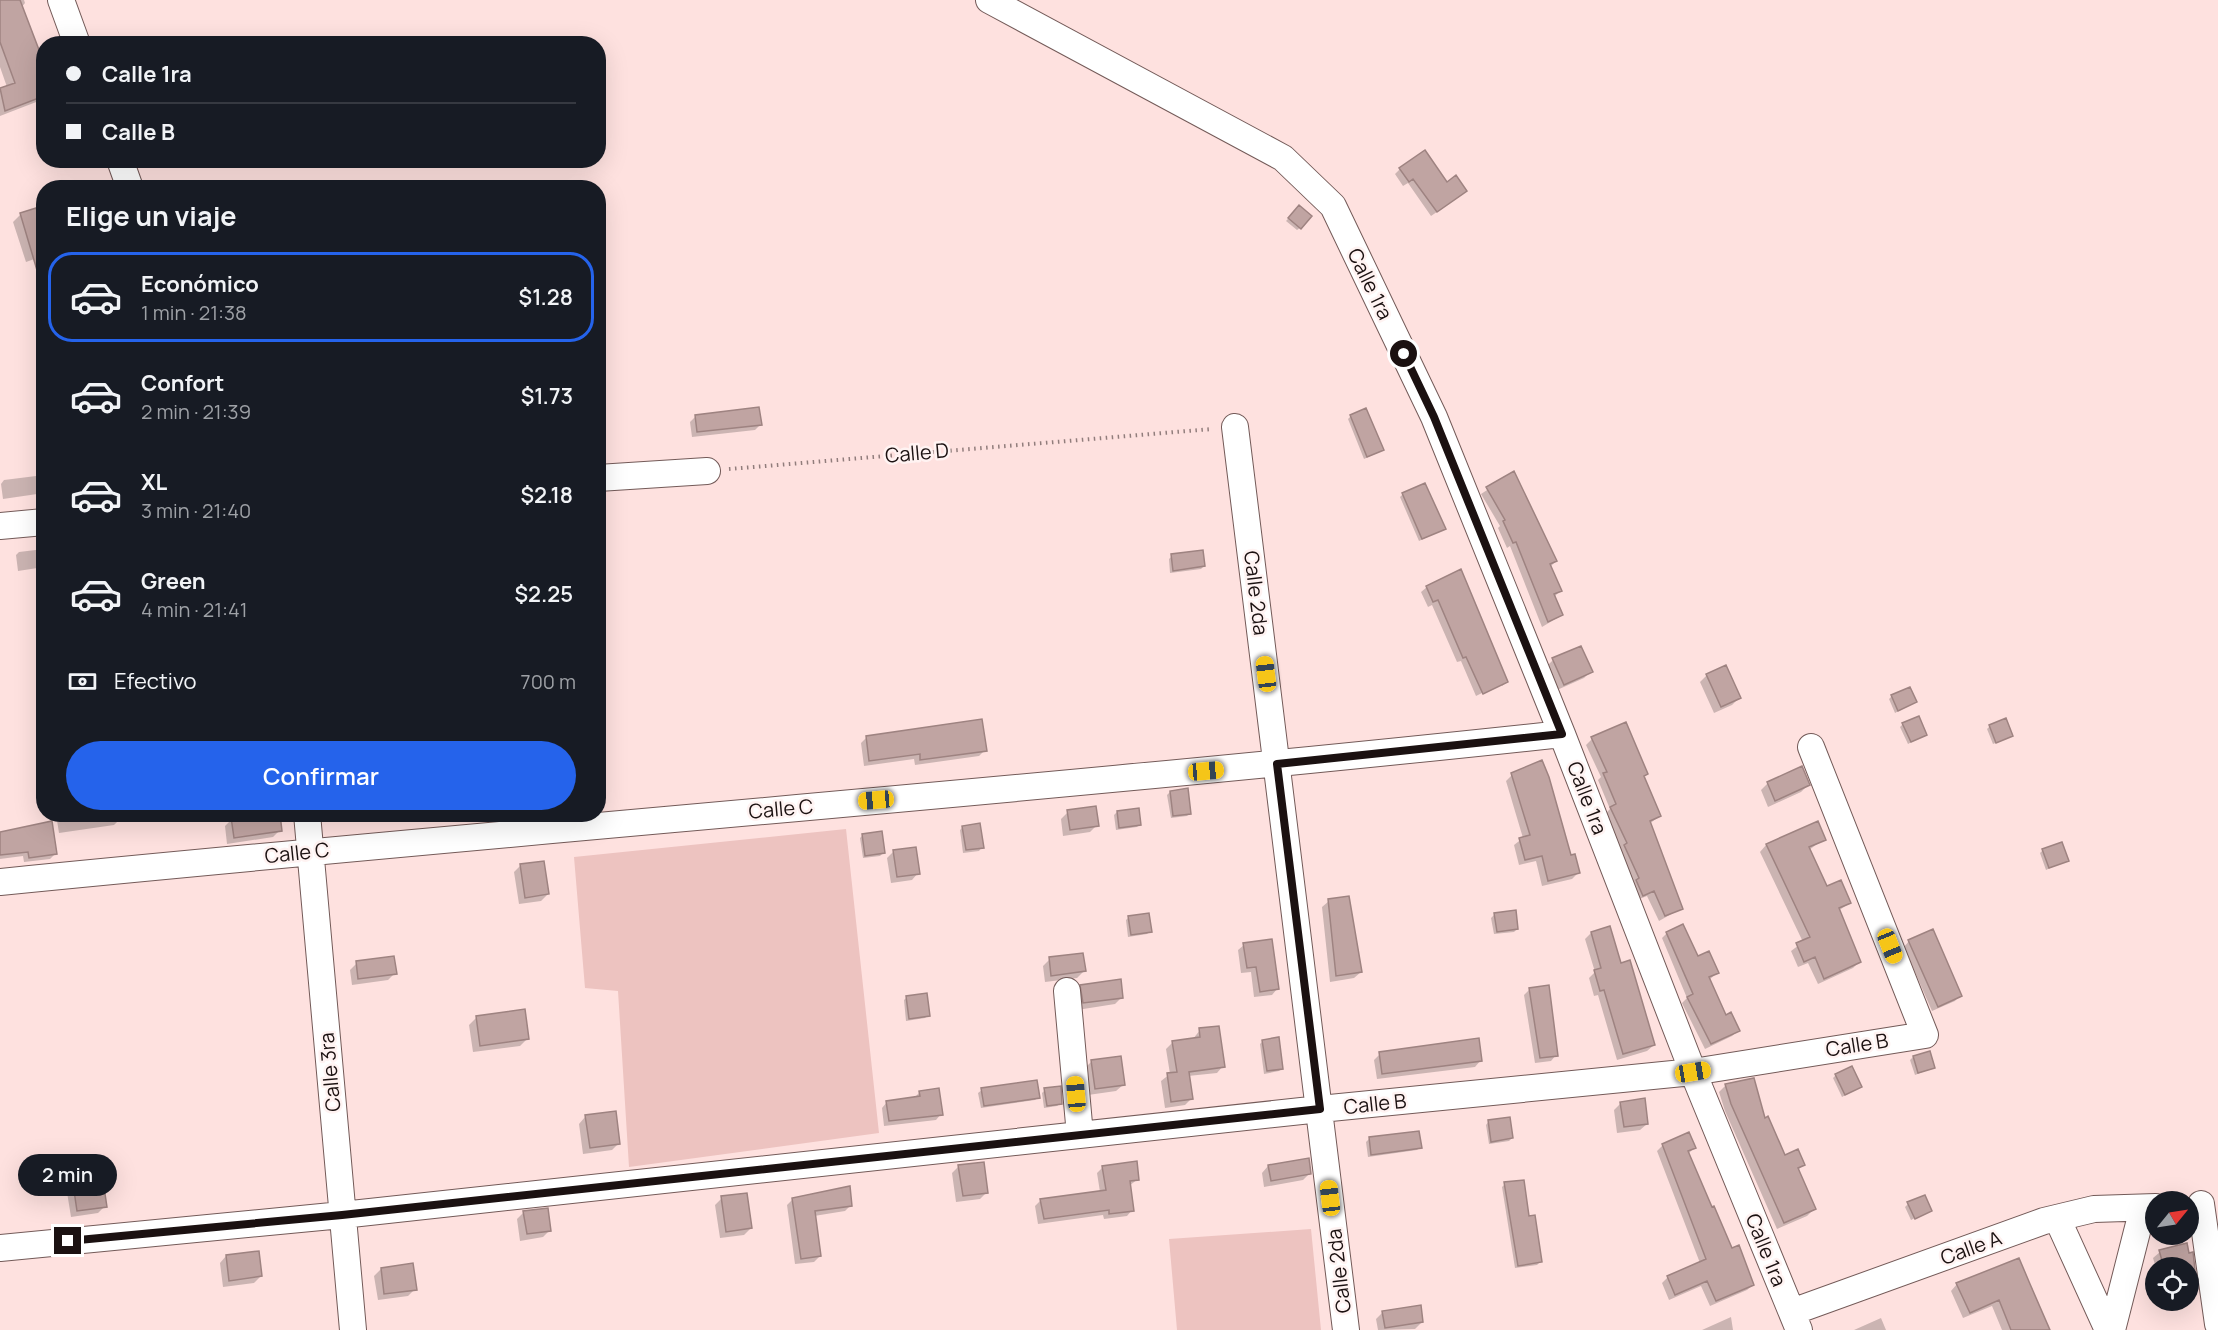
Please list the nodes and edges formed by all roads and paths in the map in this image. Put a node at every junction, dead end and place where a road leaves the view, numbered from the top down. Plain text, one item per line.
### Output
1 (61, 0) edge
2 (989, 0) edge
3 (74, 36) edge
4 (1235, 427) joint
5 (707, 471) joint
6 (606, 477) edge
7 (36, 523) edge
8 (0, 526) edge
9 (1562, 734) junction
10 (1811, 747) dead end
11 (1277, 764) junction
12 (308, 822) edge
13 (311, 851) junction
14 (0, 882) edge
15 (1067, 991) dead end
16 (1693, 1072) junction
17 (1320, 1109) junction
18 (1080, 1135) junction
19 (2202, 1204) edge
20 (2145, 1208) edge
21 (342, 1215) junction
22 (2057, 1218) junction
23 (2145, 1223) edge
24 (0, 1248) edge
25 (1796, 1321) edge
26 (2218, 1324) edge
27 (353, 1330) edge
28 (1346, 1330) edge
29 (2110, 1330) edge

1 - 3 street
2 - 9 street, Calle 1ra
4 - 5 path, Calle D
4 - 11 street, Calle 2da
5 - 6 street
7 - 8 street
9 - 11 street, Calle C
9 - 16 street, Calle 1ra
10 - 16 street, Calle B
11 - 13 street, Calle C
11 - 17 street, Calle 2da
12 - 13 street, Calle 3ra
13 - 14 street, Calle C
13 - 21 street, Calle 3ra
15 - 18 street
16 - 17 street, Calle B
16 - 25 street, Calle 1ra
17 - 18 street, Calle B
17 - 28 street, Calle 2da
18 - 21 street, Calle B
19 - 26 street
20 - 22 street, Calle A
21 - 24 street, Calle B
21 - 27 street, Calle 3ra
22 - 25 street, Calle A
22 - 29 street
23 - 29 street

